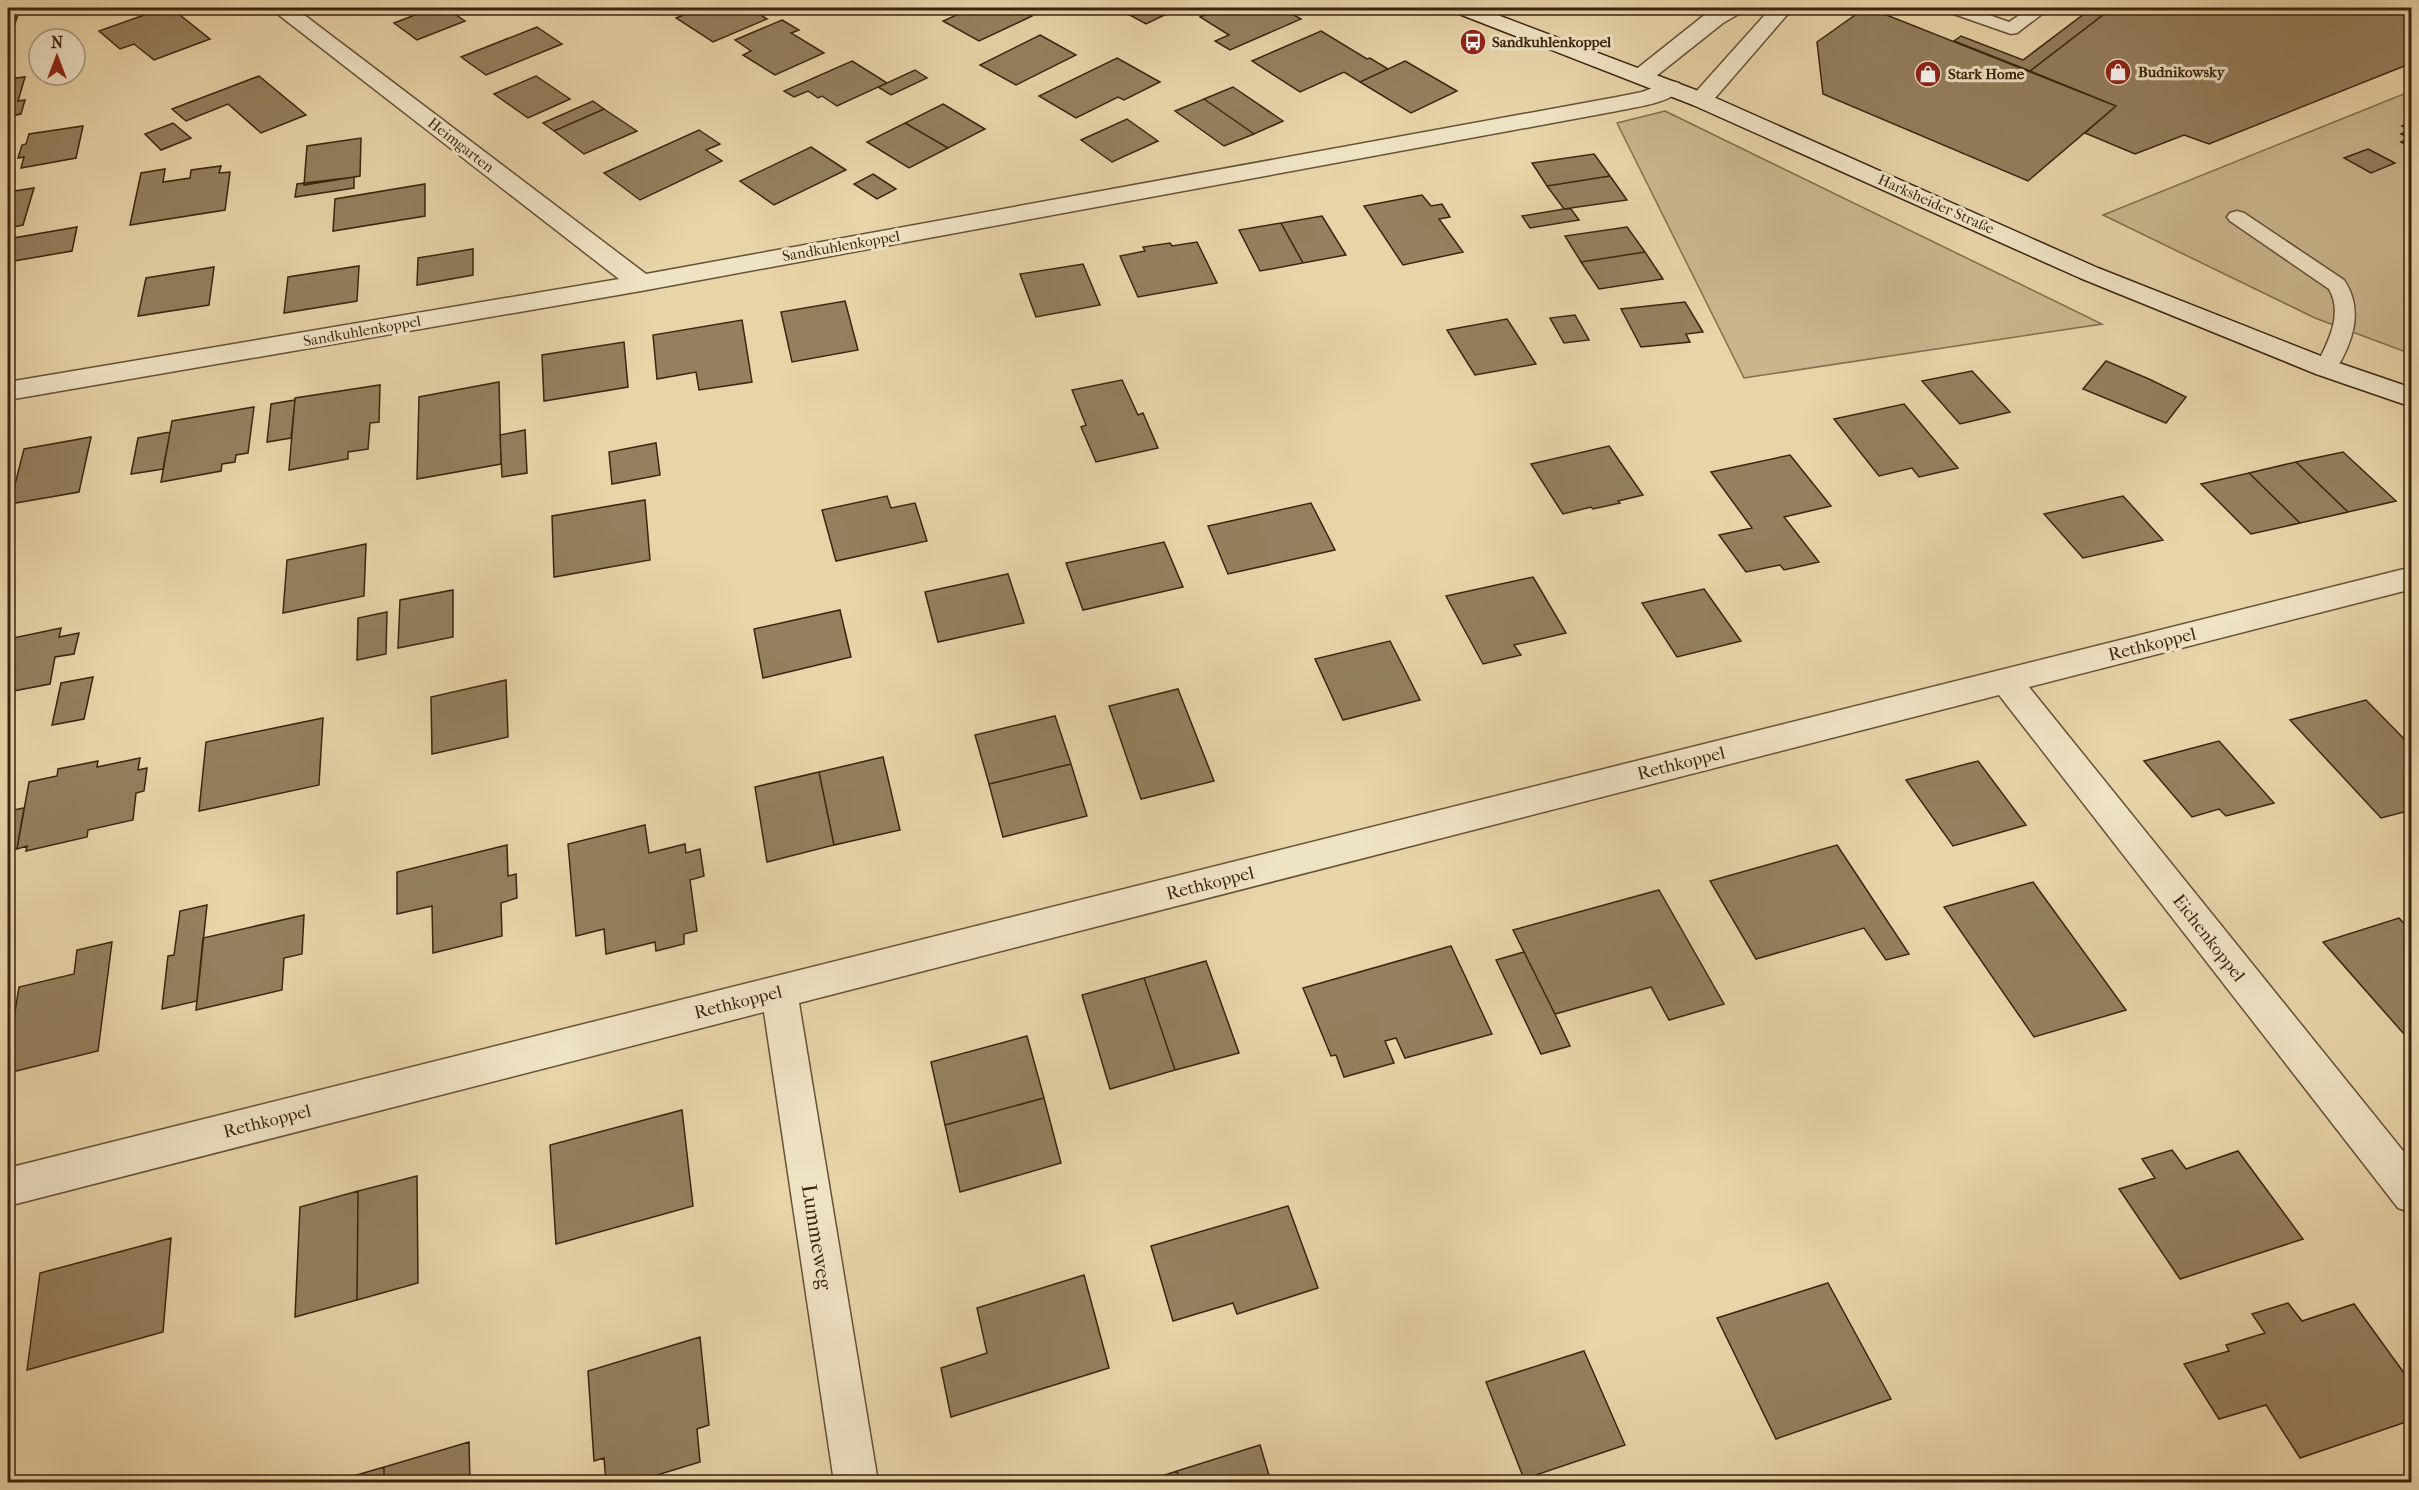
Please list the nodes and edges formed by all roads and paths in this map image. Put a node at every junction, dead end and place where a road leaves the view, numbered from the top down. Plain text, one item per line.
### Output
1 (282, 8) edge
2 (1461, 8) edge
3 (1735, 8) edge
4 (1782, 8) edge
5 (1954, 8) edge
6 (2041, 8) edge
7 (1642, 76) junction
8 (1671, 87) junction
9 (1701, 100) junction
10 (2237, 217) dead end
11 (641, 283) junction
12 (2326, 368) junction
13 (8, 391) edge
14 (2412, 398) edge
15 (2412, 578) edge
16 (2006, 681) junction
17 (779, 992) junction
18 (8, 1187) edge
19 (2412, 1194) edge
20 (856, 1482) edge

1 - 11 street, Heimgarten
2 - 7 street, Harksheider Straße
3 - 7 street
4 - 9 street
5 - 6 lane
7 - 8 street, Harksheider Straße
8 - 9 street, Harksheider Straße
8 - 11 street, Sandkuhlenkoppel
9 - 12 street, Harksheider Straße
10 - 12 lane
11 - 13 street, Sandkuhlenkoppel
12 - 14 street, Harksheider Straße
15 - 16 street, Rethkoppel
16 - 17 street, Rethkoppel
16 - 19 street, Eichenkoppel
17 - 18 street, Rethkoppel
17 - 20 street, Lummeweg

